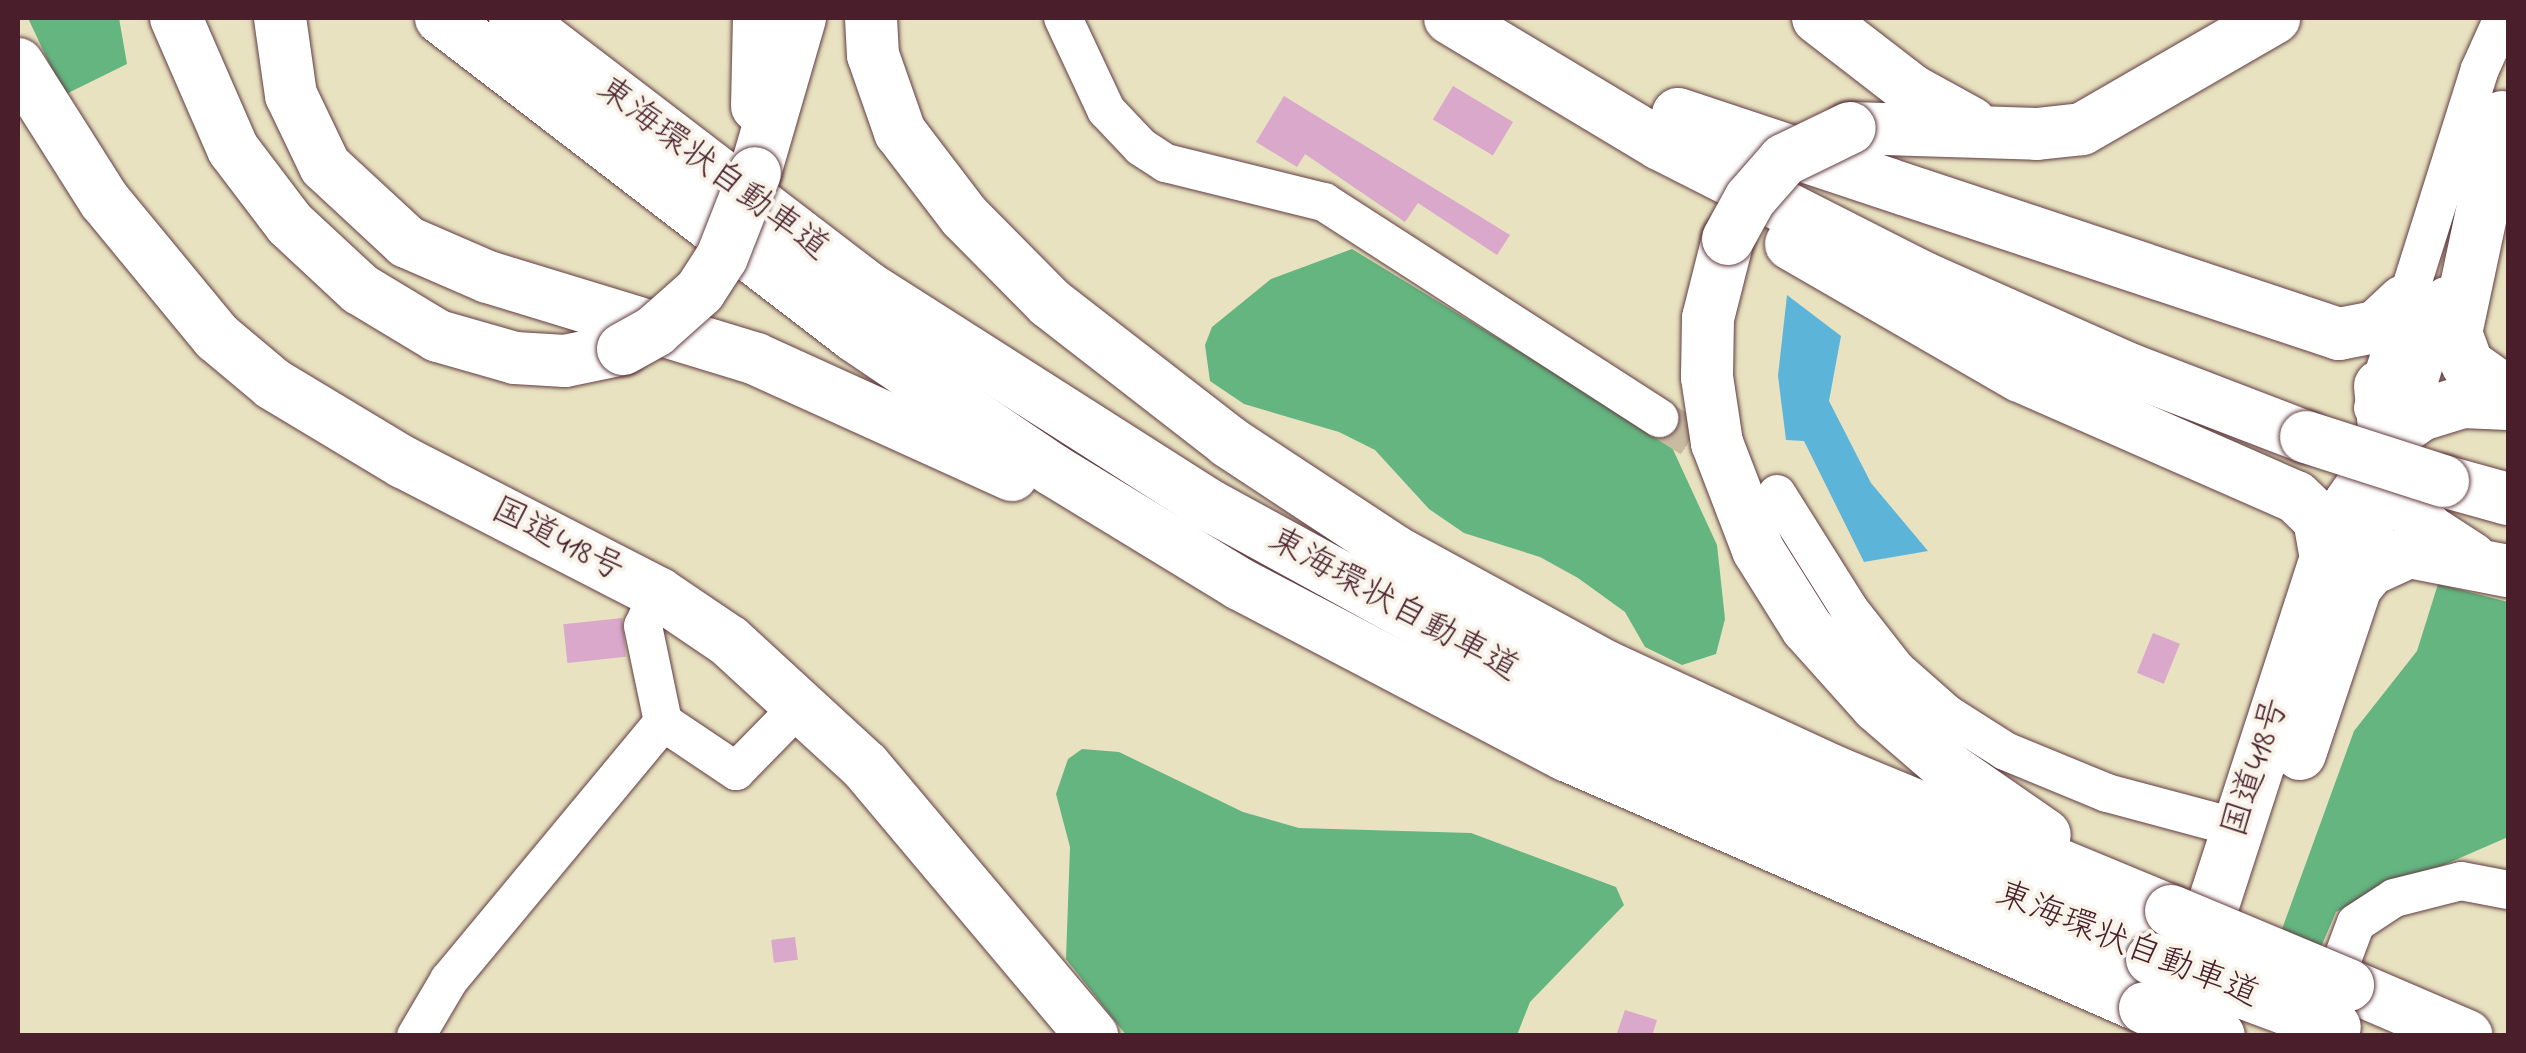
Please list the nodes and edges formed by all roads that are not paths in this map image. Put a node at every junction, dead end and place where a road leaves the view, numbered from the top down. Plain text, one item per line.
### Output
1 (176, 18) edge
2 (280, 18) edge
3 (441, 18) edge
4 (515, 18) edge
5 (758, 18) edge
6 (800, 18) edge
7 (871, 18) edge
8 (1063, 18) edge
9 (1436, 18) edge
10 (1450, 18) edge
11 (1818, 18) edge
12 (2274, 18) edge
13 (2503, 18) edge
14 (1506, 33) edge
15 (25, 92) edge
16 (2506, 107) edge
17 (1669, 129) junction
18 (2001, 134) junction
19 (755, 174) junction
20 (2404, 301) junction
21 (2288, 319) junction
22 (2508, 394) edge
23 (2508, 404) edge
24 (1659, 418) tunnel mouth
25 (2380, 449) junction
26 (2445, 470) junction
27 (2508, 476) edge
28 (2258, 479) junction
29 (1777, 494) dead end
30 (2508, 499) edge
31 (2500, 568) edge
32 (2341, 573) junction
33 (658, 593) junction
34 (1392, 668) junction
35 (663, 722) junction
36 (781, 724) dead end
37 (2238, 828) junction
38 (2508, 890) edge
39 (2171, 910) junction
40 (2156, 1001) edge
41 (2339, 1021) edge
42 (416, 1036) edge
43 (1092, 1036) edge
44 (2206, 1036) edge
45 (2218, 1036) edge
46 (2468, 1036) edge

1 - 19 highway, bridge
2 - 34 highway
3 - 34 highway, 東海環状自動車道
4 - 40 highway, 東海環状自動車道
5 - 19 highway
6 - 19 highway
7 - 39 highway
8 - 24 street
9 - 14 highway
10 - 14 highway
11 - 18 highway
12 - 18 highway
13 - 20 street
14 - 17 highway
15 - 33 highway, 国道418号
16 - 22 highway
16 - 25 street
17 - 21 highway
17 - 26 highway
17 - 28 highway
18 - 39 highway, bridge
20 - 21 highway
20 - 25 street
21 - 25 highway
23 - 25 highway
25 - 28 highway
25 - 31 highway
25 - 32 highway, 国道418号
26 - 27 highway
26 - 30 highway
28 - 32 highway
29 - 37 street
31 - 32 highway
32 - 37 highway, 国道418号
32 - 44 highway, 国道418号
33 - 35 street
33 - 43 highway, 国道418号
34 - 40 highway, 東海環状自動車道
35 - 36 street
35 - 42 street
37 - 40 highway, 国道418号
38 - 41 street
39 - 41 highway, bridge
40 - 41 highway, 東海環状自動車道, bridge
40 - 45 highway, 東海環状自動車道, bridge
41 - 46 highway

